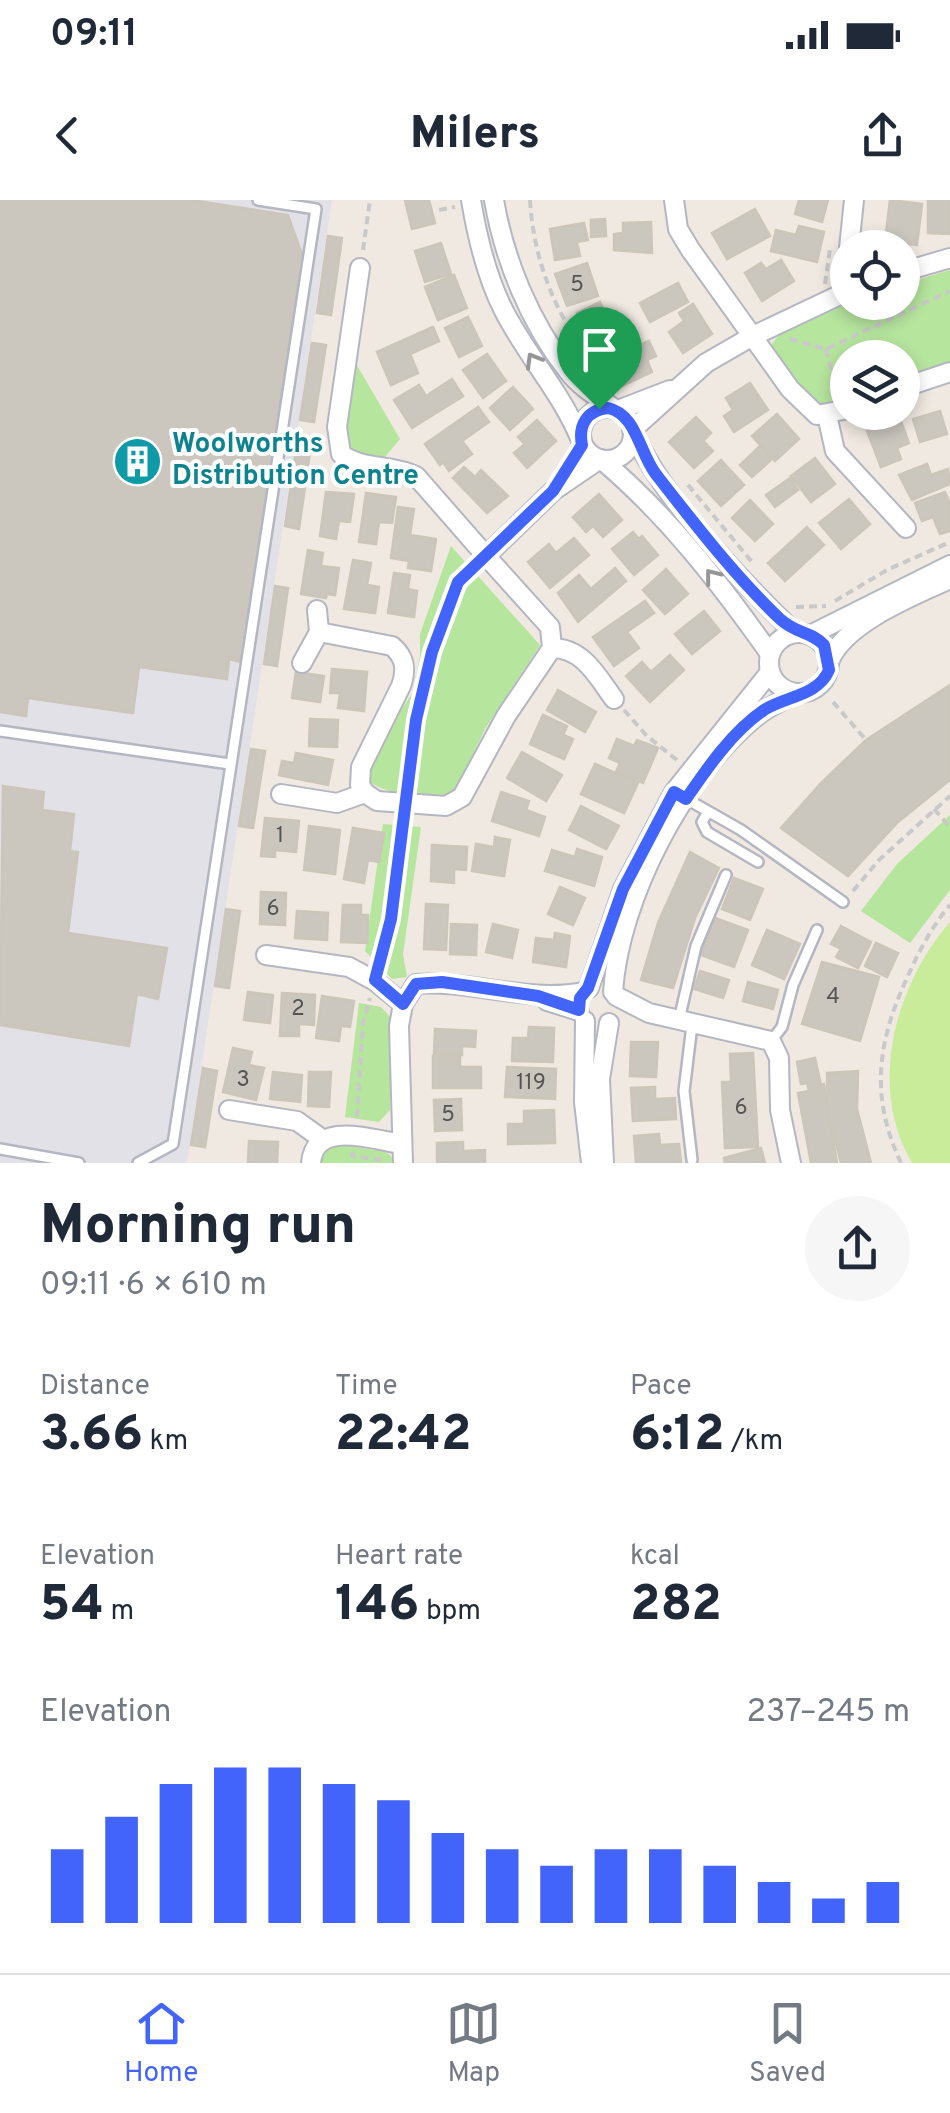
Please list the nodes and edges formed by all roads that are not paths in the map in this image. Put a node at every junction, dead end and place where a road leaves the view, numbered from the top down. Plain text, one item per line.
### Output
1 (258, 200) edge
2 (471, 200) edge
3 (494, 200) edge
4 (674, 200) edge
5 (854, 200) edge
6 (849, 230) edge
7 (950, 258) edge
8 (920, 267) edge
9 (360, 268) road end
10 (830, 300) edge
11 (751, 337) junction
12 (950, 372) edge
13 (920, 382) edge
14 (679, 386) junction
15 (617, 410) junction
16 (830, 413) edge
17 (632, 430) junction
18 (837, 430) edge
19 (582, 444) junction
20 (601, 459) junction
21 (553, 491) junction
22 (906, 528) dead end
23 (486, 556) junction
24 (950, 565) edge
25 (950, 580) edge
26 (317, 610) dead end
27 (319, 632) junction
28 (803, 634) junction
29 (552, 648) junction
30 (829, 662) junction
31 (302, 663) dead end
32 (770, 663) junction
33 (798, 693) junction
34 (614, 699) road end
35 (0, 730) edge
36 (230, 764) junction
37 (364, 793) junction
38 (281, 794) dead end
39 (680, 796) junction
40 (708, 812) junction
41 (758, 862) dead end
42 (726, 876) dead end
43 (844, 902) road end
44 (816, 930) dead end
45 (266, 955) dead end
46 (615, 994) junction
47 (584, 1003) junction
48 (403, 1004) junction
49 (649, 1013) junction
50 (612, 1020) junction
51 (686, 1023) junction
52 (771, 1041) junction
53 (228, 1110) dead end
54 (322, 1139) junction
55 (0, 1149) edge
56 (397, 1156) edge
57 (692, 1160) dead end
58 (79, 1163) edge
59 (138, 1163) edge
60 (311, 1163) edge
61 (590, 1163) edge
62 (604, 1163) edge
63 (791, 1163) edge

1 - 36 lane
19 -> 2 street
3 - 15 street
4 - 11 street
5 - 6 street
7 - 8 street
9 - 23 street
10 - 11 street
11 - 14 street
11 - 16 street
12 - 13 street
14 - 15 street
14 - 17 street
15 - 17 street
15 - 19 street
17 - 20 street
17 - 28 street
18 - 22 street
19 - 20 street
19 - 21 street
20 - 21 street
32 -> 20 street
21 - 23 street
23 - 29 street
24 - 28 street
25 - 30 street
26 - 27 street
27 - 31 street
27 - 37 street
28 - 30 street
28 - 32 street
29 - 34 street
29 - 37 street
30 - 33 street
32 - 33 street
32 - 39 street
33 - 39 street
35 - 36 lane
36 - 59 lane
37 - 38 street
39 - 40 lane
39 - 46 street
39 - 47 street
40 - 41 lane
40 - 43 lane
42 - 51 lane
44 - 52 lane
45 - 48 street
46 - 47 street
46 - 49 street
46 - 50 street
47 - 48 street
47 - 50 street
47 - 61 street
48 - 56 street
49 - 50 street
49 - 51 street
50 - 62 street
51 - 52 street
51 - 57 lane
52 - 63 street
53 - 54 street
54 - 56 street
54 - 60 street
55 - 58 lane

